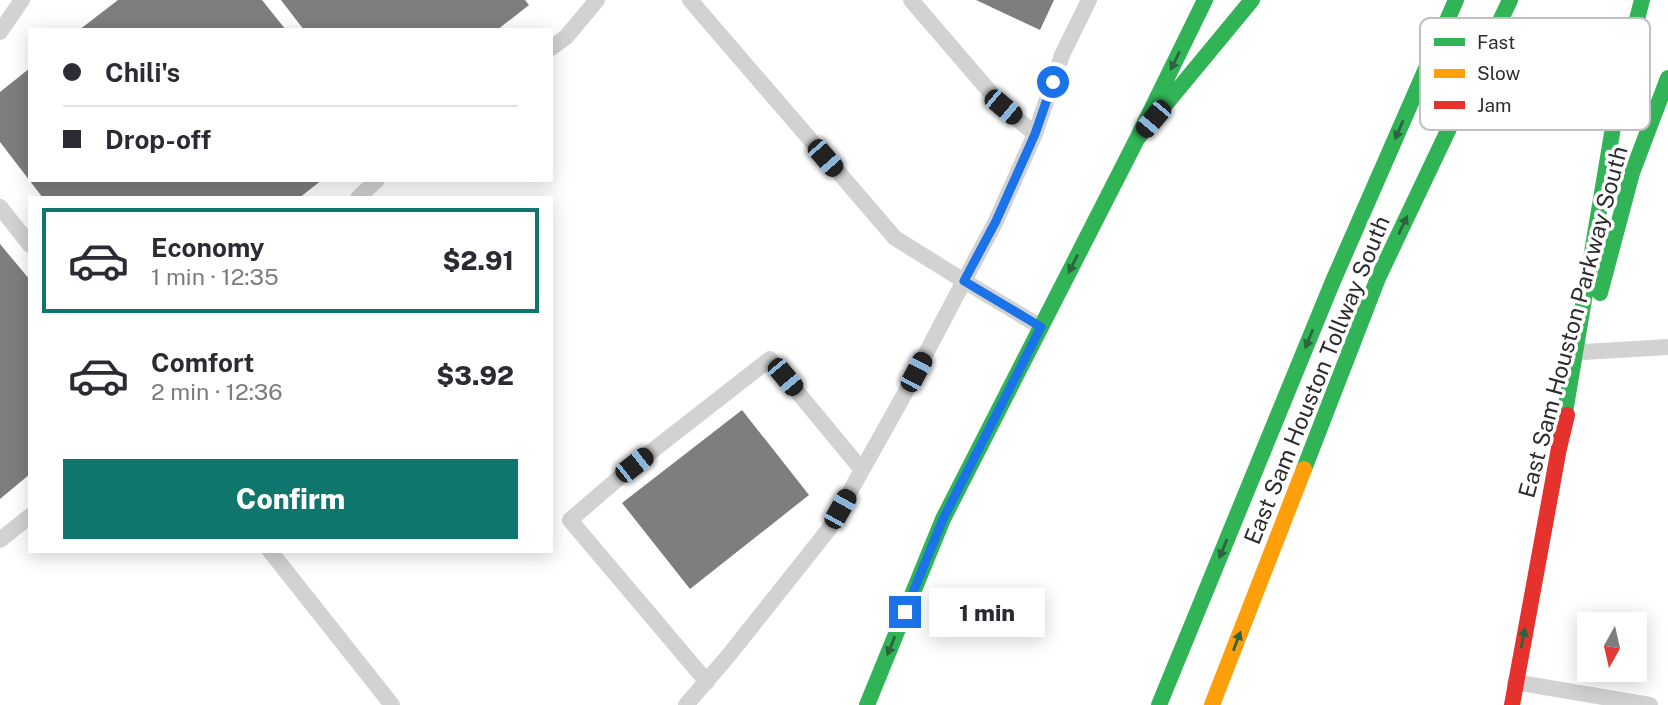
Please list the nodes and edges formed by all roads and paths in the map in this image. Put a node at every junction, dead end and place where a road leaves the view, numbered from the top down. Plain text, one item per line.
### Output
1 (22, 0) edge
2 (597, 0) edge
3 (690, 0) edge
4 (911, 0) edge
5 (1089, 0) edge
6 (1205, 0) edge
7 (1252, 0) edge
8 (1456, 0) edge
9 (1510, 0) edge
10 (1643, 0) edge
11 (1448, 18) edge
12 (1501, 18) edge
13 (1638, 18) edge
14 (0, 32) edge
15 (553, 47) edge
16 (1668, 78) edge
17 (1420, 82) edge
18 (1650, 126) edge
19 (1448, 130) edge
20 (1613, 130) edge
21 (1648, 130) edge
22 (1035, 134) junction
23 (1137, 139) junction
24 (375, 182) edge
25 (360, 196) edge
26 (0, 206) edge
27 (28, 242) edge
28 (964, 281) junction
29 (1041, 327) junction
30 (1668, 347) edge
31 (1584, 352) junction
32 (1559, 448) junction
33 (862, 470) junction
34 (28, 518) edge
35 (0, 540) edge
36 (273, 553) edge
37 (707, 682) junction
38 (1515, 682) junction
39 (392, 705) edge
40 (685, 705) edge
41 (867, 705) edge
42 (1159, 705) edge
43 (1212, 705) edge
44 (1512, 705) edge
45 (1650, 705) edge

1 - 14 lane
2 - 15 lane
3 - 28 lane
4 - 22 lane
5 - 22 lane
6 -> 23 main road
7 - 23 main road
8 -> 11 main road, East Sam Houston Tollway South
12 -> 9 main road, East Sam Houston Tollway South
10 - 13 main road
16 - 18 main road, East Sam Houston Parkway South
17 -> 42 main road, East Sam Houston Tollway South
43 -> 19 main road, East Sam Houston Tollway South
20 - 32 main road
21 - 31 main road, East Sam Houston Parkway South
22 - 28 lane
23 -> 29 main road
24 - 25 lane
26 - 27 lane
28 - 29 lane
28 - 33 lane
29 -> 41 main road
30 - 31 lane
31 - 32 main road, East Sam Houston Parkway South
38 -> 32 main road, East Sam Houston Parkway South
33 - 37 lane
33 - 37 lane
34 - 35 lane
36 - 39 lane
37 - 40 lane
38 - 44 main road, East Sam Houston Parkway South
38 - 45 lane

